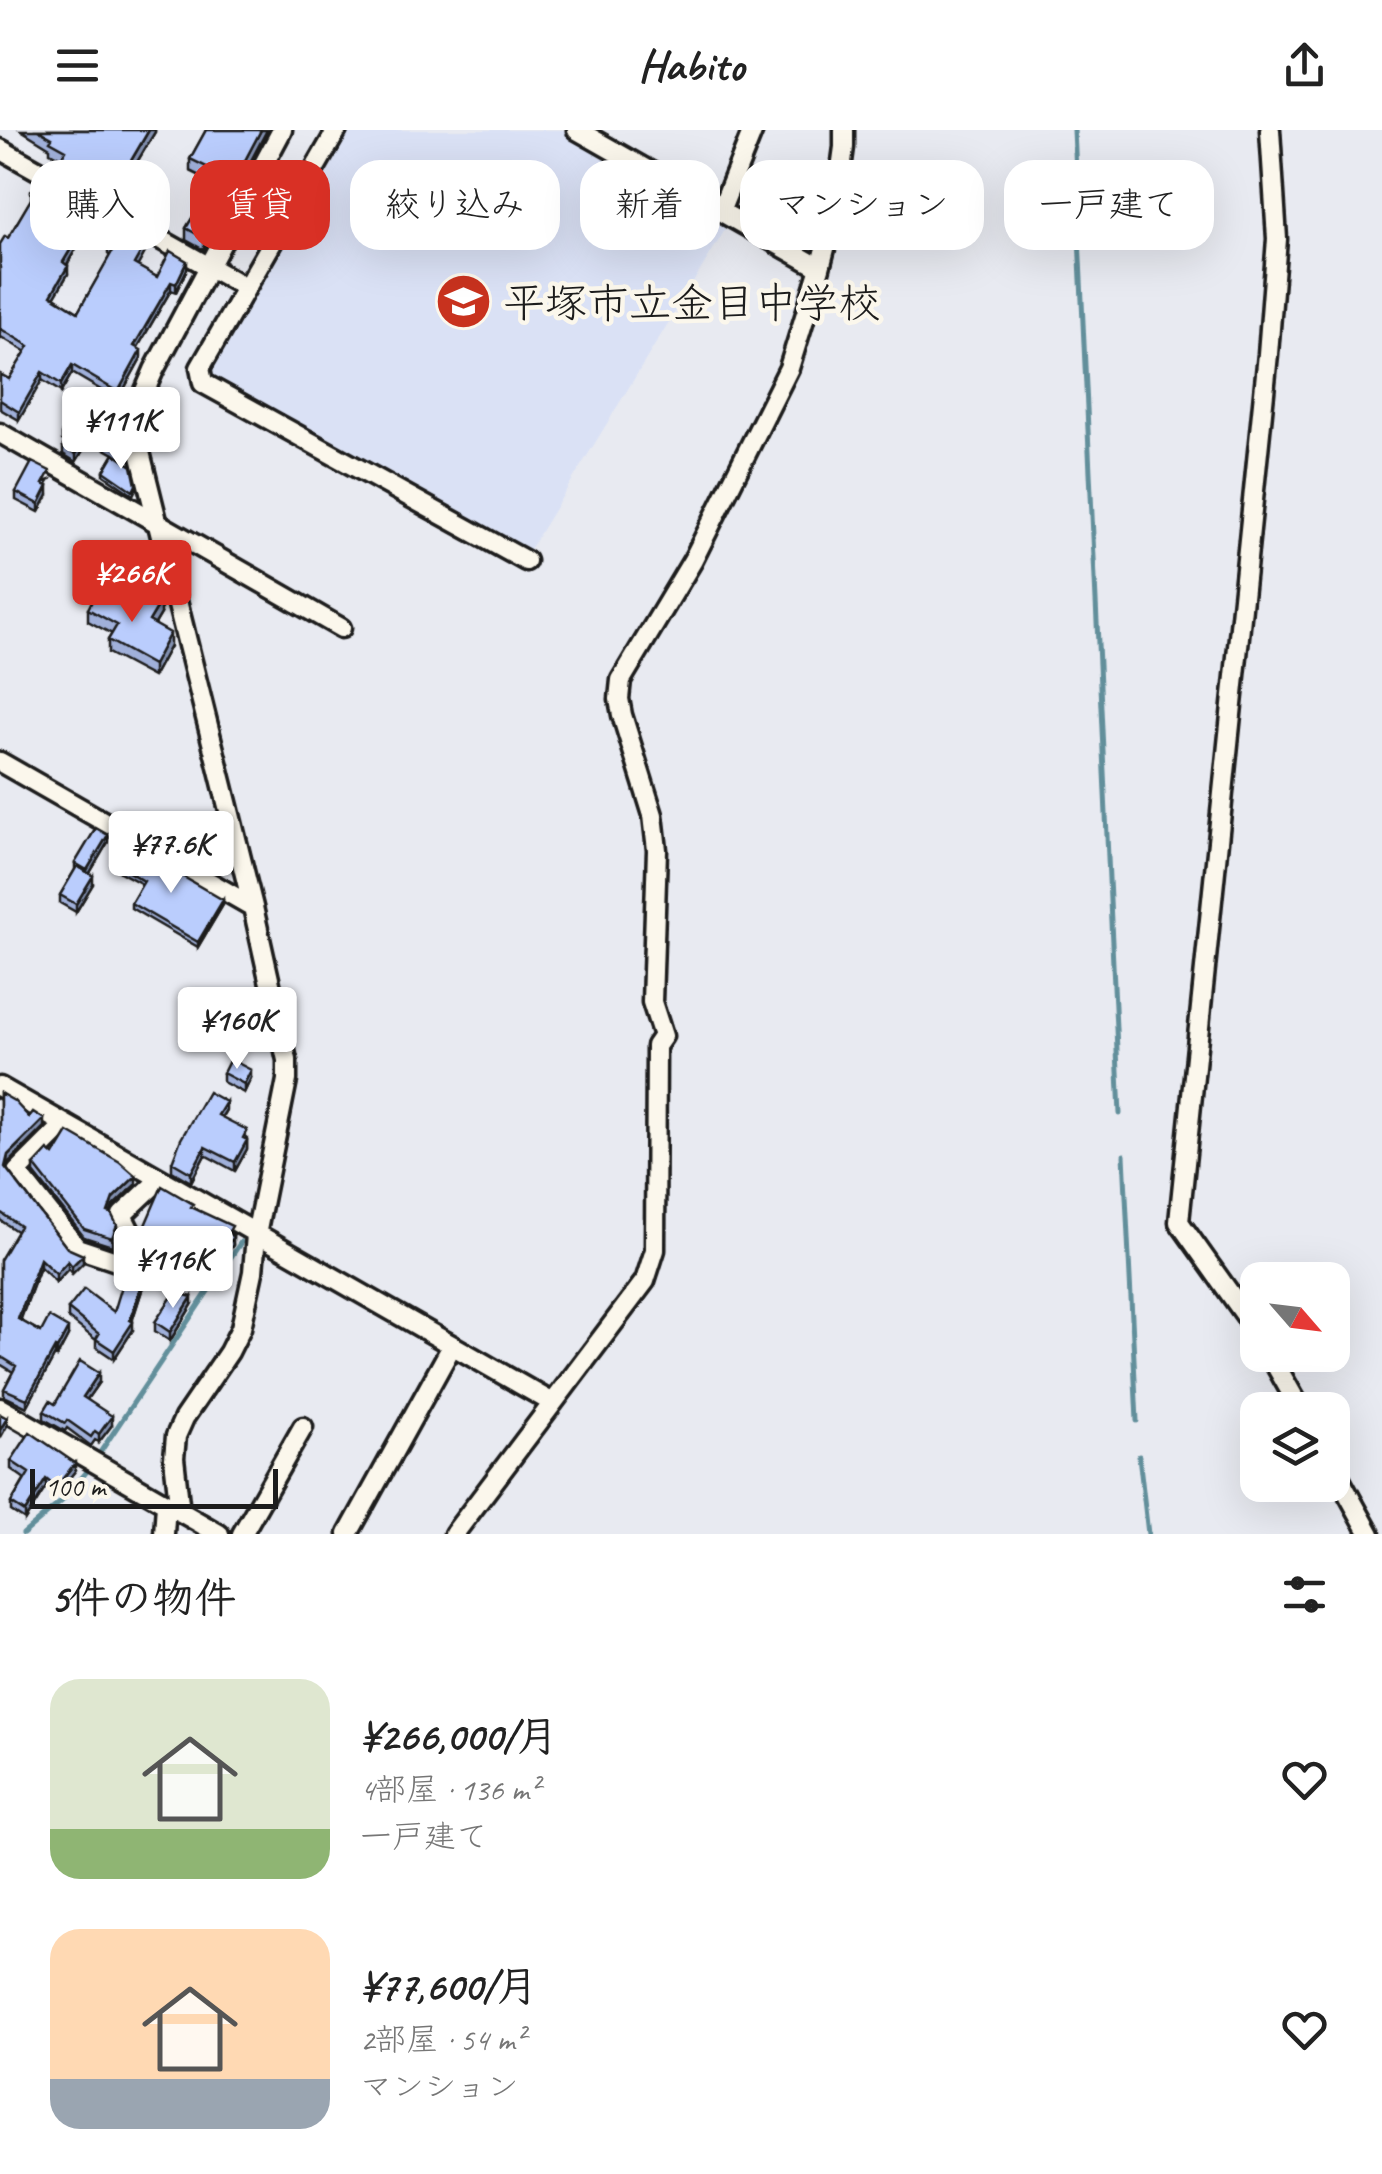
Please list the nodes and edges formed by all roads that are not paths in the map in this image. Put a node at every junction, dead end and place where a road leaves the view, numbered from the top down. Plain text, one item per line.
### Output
1 (282, 130) edge
2 (337, 130) edge
3 (577, 130) edge
4 (753, 130) edge
5 (844, 130) edge
6 (1270, 130) edge
7 (0, 149) edge
8 (629, 160) edge
9 (720, 212) joint
10 (211, 266) junction
11 (820, 268) junction
12 (246, 287) junction
13 (0, 433) edge
14 (158, 524) junction
15 (526, 561) dead end
16 (340, 628) dead end
17 (0, 762) edge
18 (253, 907) junction
19 (0, 1087) edge
20 (64, 1124) junction
21 (159, 1180) junction
22 (256, 1235) junction
23 (1240, 1308) edge
24 (452, 1346) junction
25 (552, 1403) junction
26 (0, 1408) edge
27 (302, 1427) dead end
28 (1350, 1498) edge
29 (173, 1508) junction
30 (164, 1534) edge
31 (219, 1534) edge
32 (242, 1534) edge
33 (348, 1534) edge
34 (454, 1534) edge
35 (1370, 1534) edge

1 - 10 street
2 - 12 street
3 - 8 street
4 - 9 street
5 - 11 street
6 - 23 street
7 - 10 street
9 - 11 street
10 - 12 street
10 - 14 street
11 - 25 street
12 - 15 street
13 - 14 street
14 - 16 street
14 - 18 street
17 - 18 street
18 - 22 street
19 - 20 street
20 - 21 street
20 - 21 street
21 - 22 street
22 - 24 street
22 - 29 street
24 - 25 street
24 - 33 street
25 - 34 street
26 - 29 street
27 - 32 street
28 - 35 street
29 - 30 street
29 - 31 street

